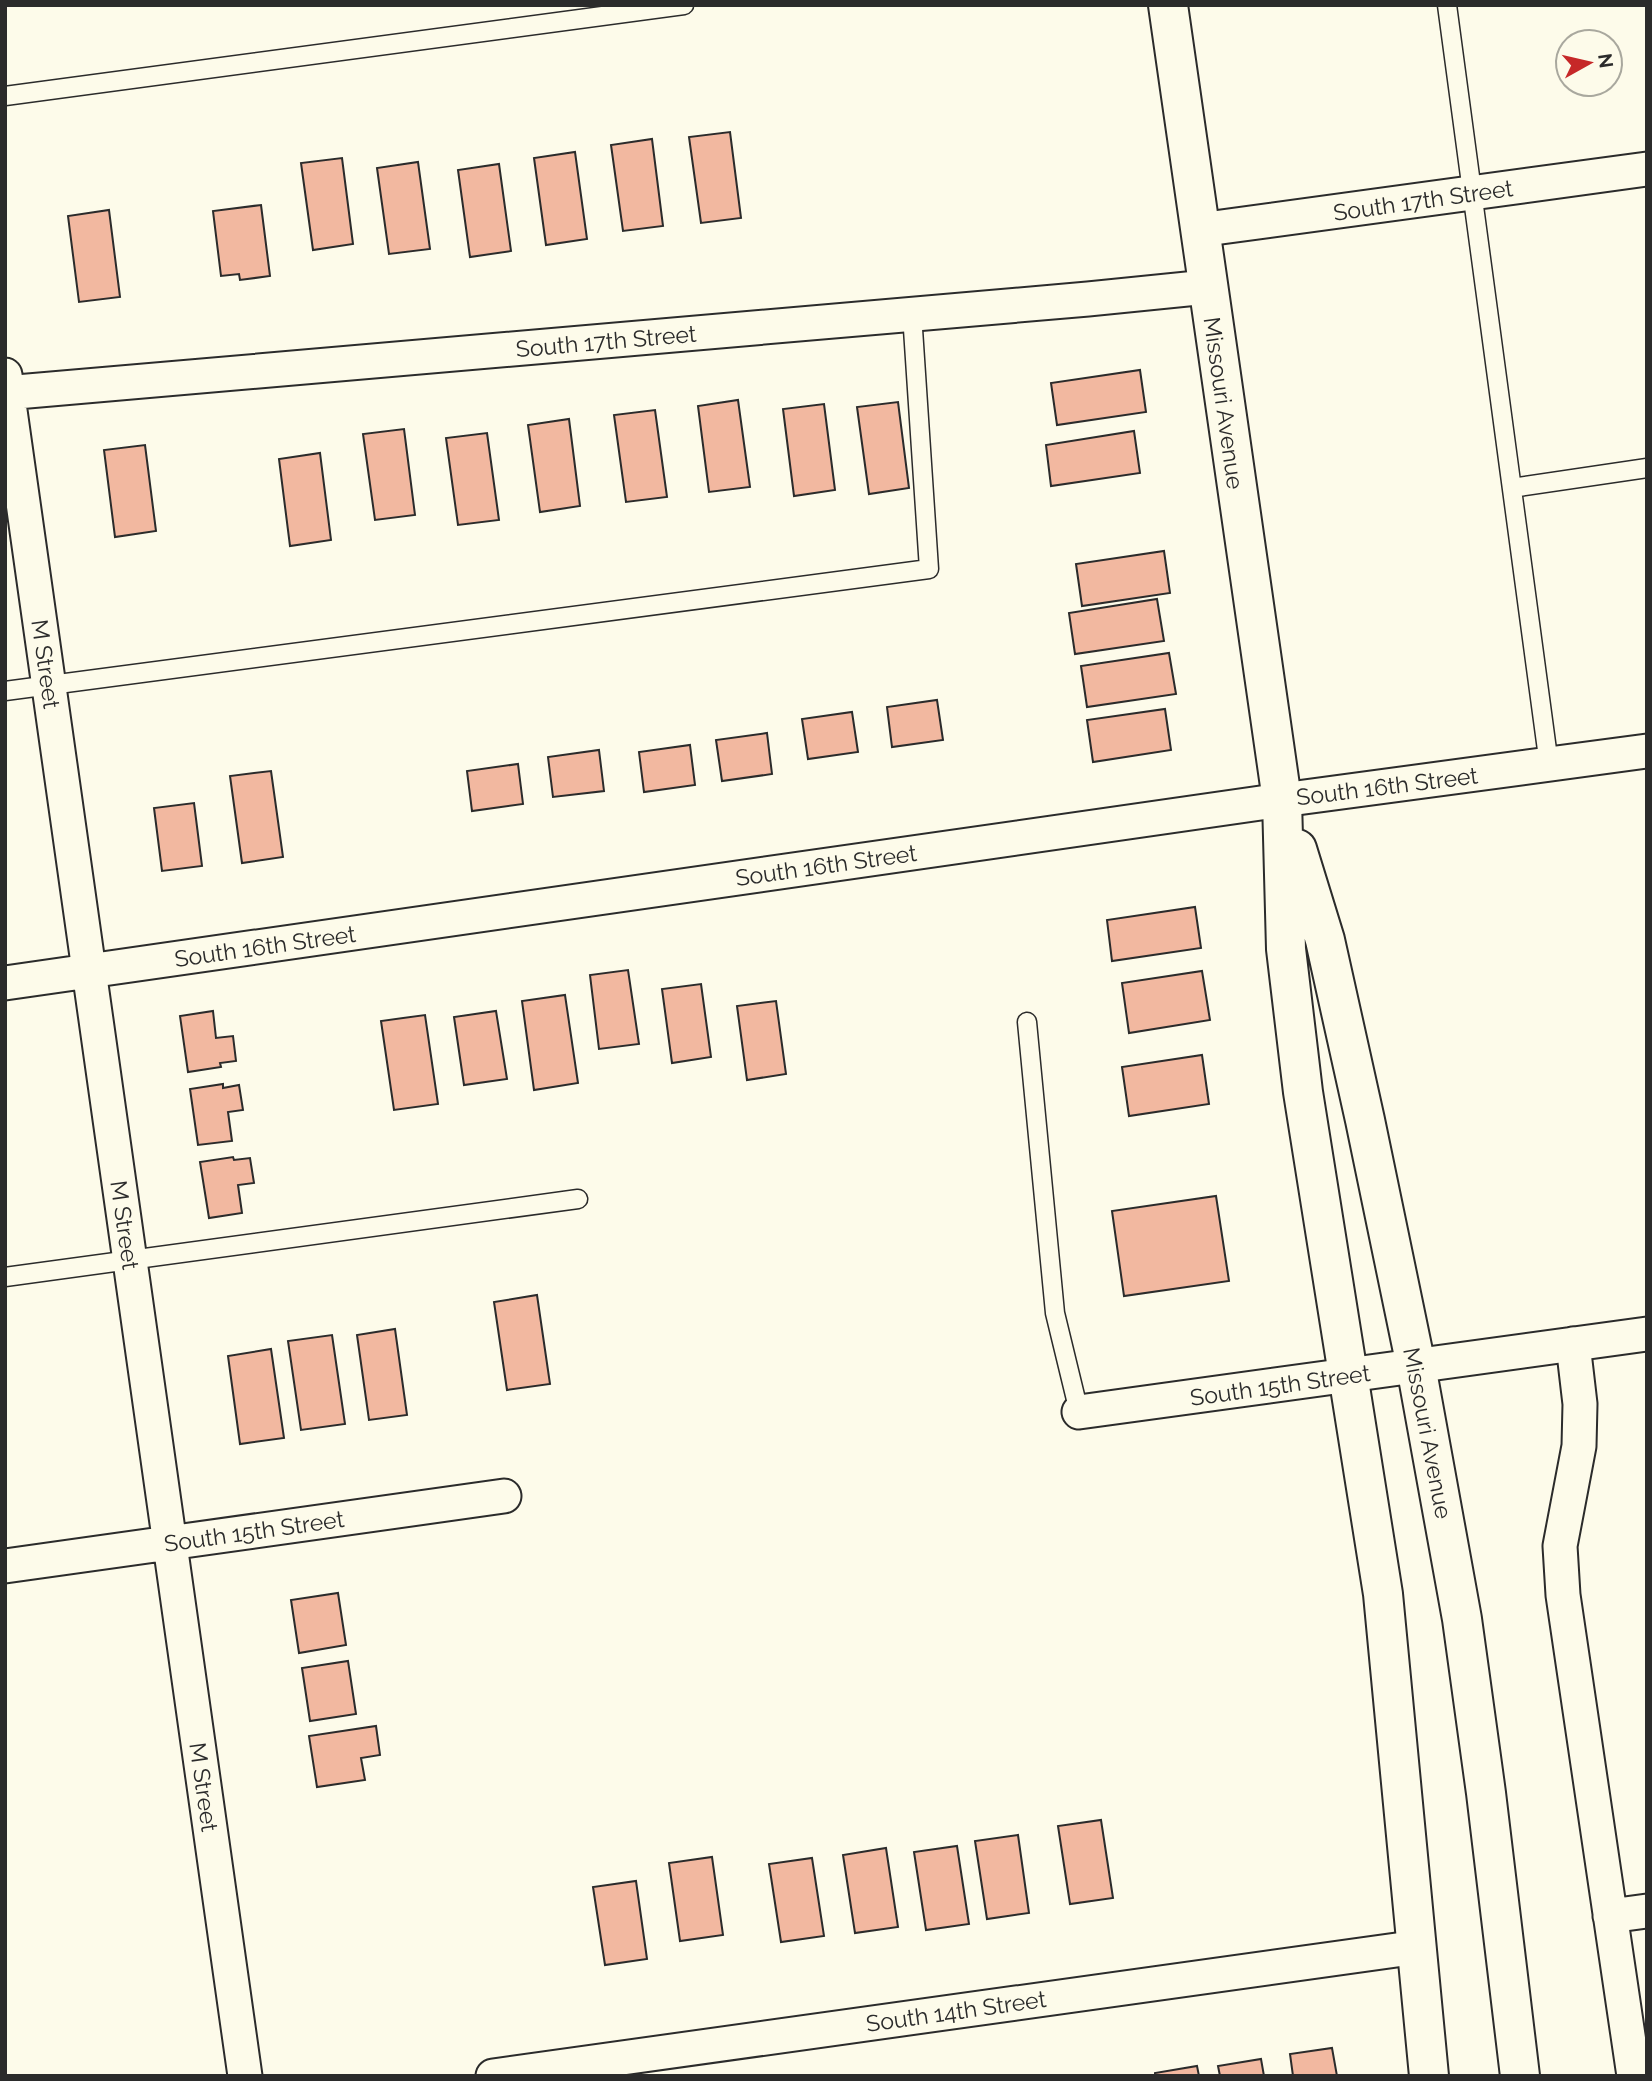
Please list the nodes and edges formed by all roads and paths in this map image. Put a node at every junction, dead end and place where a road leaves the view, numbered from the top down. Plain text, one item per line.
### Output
1 (684, 5) edge
2 (1168, 5) edge
3 (1447, 5) edge
4 (5, 96) edge
5 (1647, 169) edge
6 (1473, 193) junction
7 (1199, 230) junction
8 (1207, 287) junction
9 (912, 314) junction
10 (6, 387) edge
11 (1647, 468) edge
12 (1512, 488) junction
13 (49, 684) junction
14 (5, 691) edge
15 (1647, 751) edge
16 (1549, 765) junction
17 (1282, 800) junction
18 (89, 971) junction
19 (5, 983) edge
20 (1027, 1022) dead end
21 (578, 1199) dead end
22 (130, 1259) junction
23 (5, 1277) edge
24 (1647, 1334) edge
25 (1573, 1344) junction
26 (1416, 1366) junction
27 (1349, 1375) junction
28 (1079, 1412) joint
29 (504, 1496) dead end
30 (169, 1542) junction
31 (5, 1566) edge
32 (1647, 1911) edge
33 (1610, 1916) junction
34 (1418, 1947) junction
35 (246, 2076) edge
36 (493, 2076) edge
37 (1429, 2076) edge
38 (1520, 2076) edge
39 (1634, 2076) edge

1 - 4 lane
2 - 7 main road, Missouri Avenue
3 - 6 lane
5 - 6 street, South 17th Street
6 - 7 street, South 17th Street
6 - 12 lane
7 - 8 main road, Missouri Avenue
8 - 9 street, South 17th Street
8 - 17 main road, Missouri Avenue
9 - 10 street, South 17th Street
9 - 13 lane
10 - 13 street, M Street
11 - 12 lane
12 - 16 lane
13 - 14 lane
13 - 18 street, M Street
15 - 16 street, South 16th Street
16 - 17 street, South 16th Street
17 - 18 street, South 16th Street
17 - 26 main road, Missouri Avenue
17 - 27 main road, Missouri Avenue
18 - 19 street, South 16th Street
18 - 22 street, M Street
20 - 28 lane
21 - 22 lane
22 - 23 lane
22 - 30 street, M Street
24 - 25 street, South 15th Street
25 - 26 street, South 15th Street
25 - 33 street
26 - 27 street, South 15th Street
26 - 38 main road, Missouri Avenue
27 - 28 street, South 15th Street
27 - 34 main road, Missouri Avenue
29 - 30 street, South 15th Street
30 - 31 street, South 15th Street
30 - 35 street, M Street
32 - 33 street
33 - 39 street
34 - 36 street, South 14th Street
34 - 37 main road, Missouri Avenue

